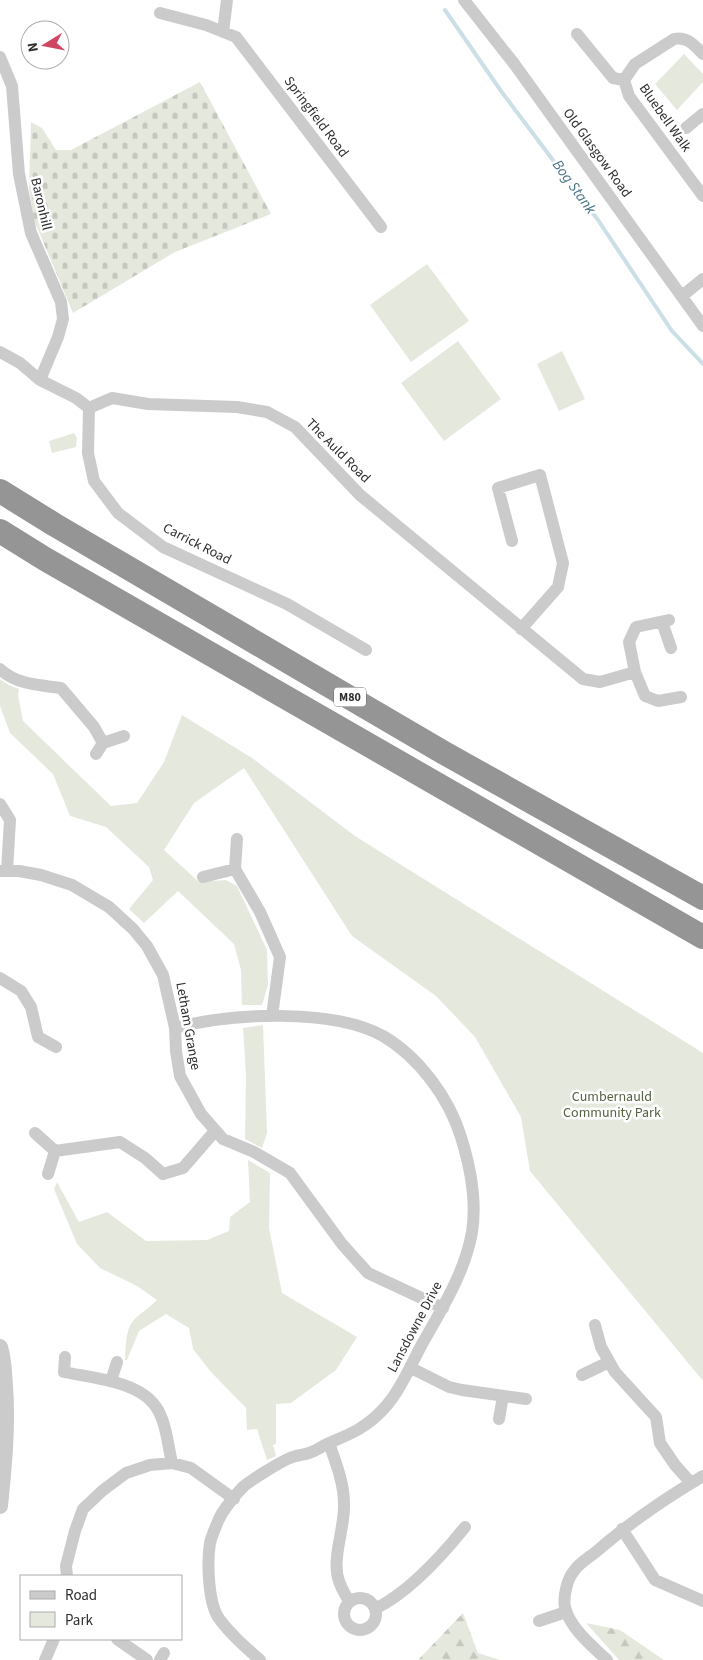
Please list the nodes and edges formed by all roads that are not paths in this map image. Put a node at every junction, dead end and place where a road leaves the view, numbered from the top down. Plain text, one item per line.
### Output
1 (227, 0) edge
2 (464, 0) edge
3 (160, 13) dead end
4 (223, 32) junction
5 (577, 34) dead end
6 (703, 54) edge
7 (0, 58) edge
8 (624, 80) junction
9 (703, 114) edge
10 (686, 128) dead end
11 (703, 196) edge
12 (381, 227) dead end
13 (703, 279) edge
14 (682, 296) junction
15 (703, 326) edge
16 (0, 352) edge
17 (40, 380) junction
18 (90, 408) junction
19 (0, 491) edge
20 (0, 531) edge
21 (512, 541) dead end
22 (521, 629) junction
23 (671, 648) dead end
24 (366, 650) dead end
25 (0, 669) edge
26 (635, 672) junction
27 (681, 697) dead end
28 (124, 736) dead end
29 (104, 743) junction
30 (96, 754) dead end
31 (0, 804) edge
32 (236, 839) dead end
33 (235, 870) junction
34 (4, 871) edge
35 (203, 877) dead end
36 (703, 898) edge
37 (703, 937) edge
38 (0, 978) edge
39 (272, 1016) junction
40 (175, 1028) junction
41 (56, 1047) dead end
42 (215, 1131) junction
43 (35, 1133) dead end
44 (54, 1151) junction
45 (48, 1174) dead end
46 (443, 1308) junction
47 (595, 1325) dead end
48 (1, 1355) edge
49 (66, 1357) dead end
50 (117, 1362) dead end
51 (609, 1362) junction
52 (411, 1368) junction
53 (582, 1375) dead end
54 (112, 1381) junction
55 (502, 1396) junction
56 (526, 1399) dead end
57 (500, 1419) dead end
58 (328, 1443) junction
59 (172, 1463) junction
60 (703, 1476) edge
61 (692, 1483) junction
62 (234, 1499) junction
63 (0, 1506) edge
64 (464, 1527) dead end
65 (622, 1529) junction
66 (67, 1575) edge
67 (703, 1601) edge
68 (349, 1602) junction
69 (375, 1609) junction
70 (566, 1612) junction
71 (539, 1621) dead end
72 (54, 1640) edge
73 (118, 1640) edge
74 (45, 1660) edge
75 (147, 1660) edge
76 (260, 1660) edge
77 (607, 1660) edge

1 - 4 street
2 - 14 street, Old Glasgow Road
3 - 4 street, Springfield Road
4 - 12 street, Springfield Road
5 - 8 street, Bluebell Walk
6 - 8 street, Bluebell Walk
7 - 17 street, Baronhill
8 - 11 street, Bluebell Walk
9 - 10 street
13 - 14 street
14 - 15 street, Old Glasgow Road
16 - 17 street
17 - 18 street
18 - 22 street, The Auld Road
18 - 24 street, Carrick Road
19 - 36 highway, M80
20 - 37 highway, M80
21 - 22 street
22 - 26 street, The Auld Road
23 - 26 street
25 - 29 street
26 - 27 street
28 - 29 street
29 - 30 street
31 - 34 street
32 - 33 street
33 - 35 street
33 - 39 street
34 - 40 street, Letham Grange
38 - 41 street
39 - 40 street, Lansdowne Drive
39 - 46 street, Lansdowne Drive
40 - 42 street, Letham Grange
42 - 44 street
42 - 46 street, Letham Grange
43 - 44 street
44 - 45 street
46 - 52 street, Lansdowne Drive
47 - 51 street
48 - 63 street
49 - 54 street
50 - 54 street
51 - 53 street
51 - 61 street
52 - 55 street
52 - 58 street, Lansdowne Drive
54 - 59 street
55 - 56 street
55 - 57 street
58 - 62 street, Lansdowne Drive
58 - 68 street
59 - 62 street
59 - 66 street
60 - 61 street
61 - 65 street
62 - 76 street, Lansdowne Drive
64 - 69 street
65 - 67 street
65 - 70 street
68 - 69 street
68 - 69 street
70 - 71 street
70 - 77 street
72 - 74 street
73 - 75 street

